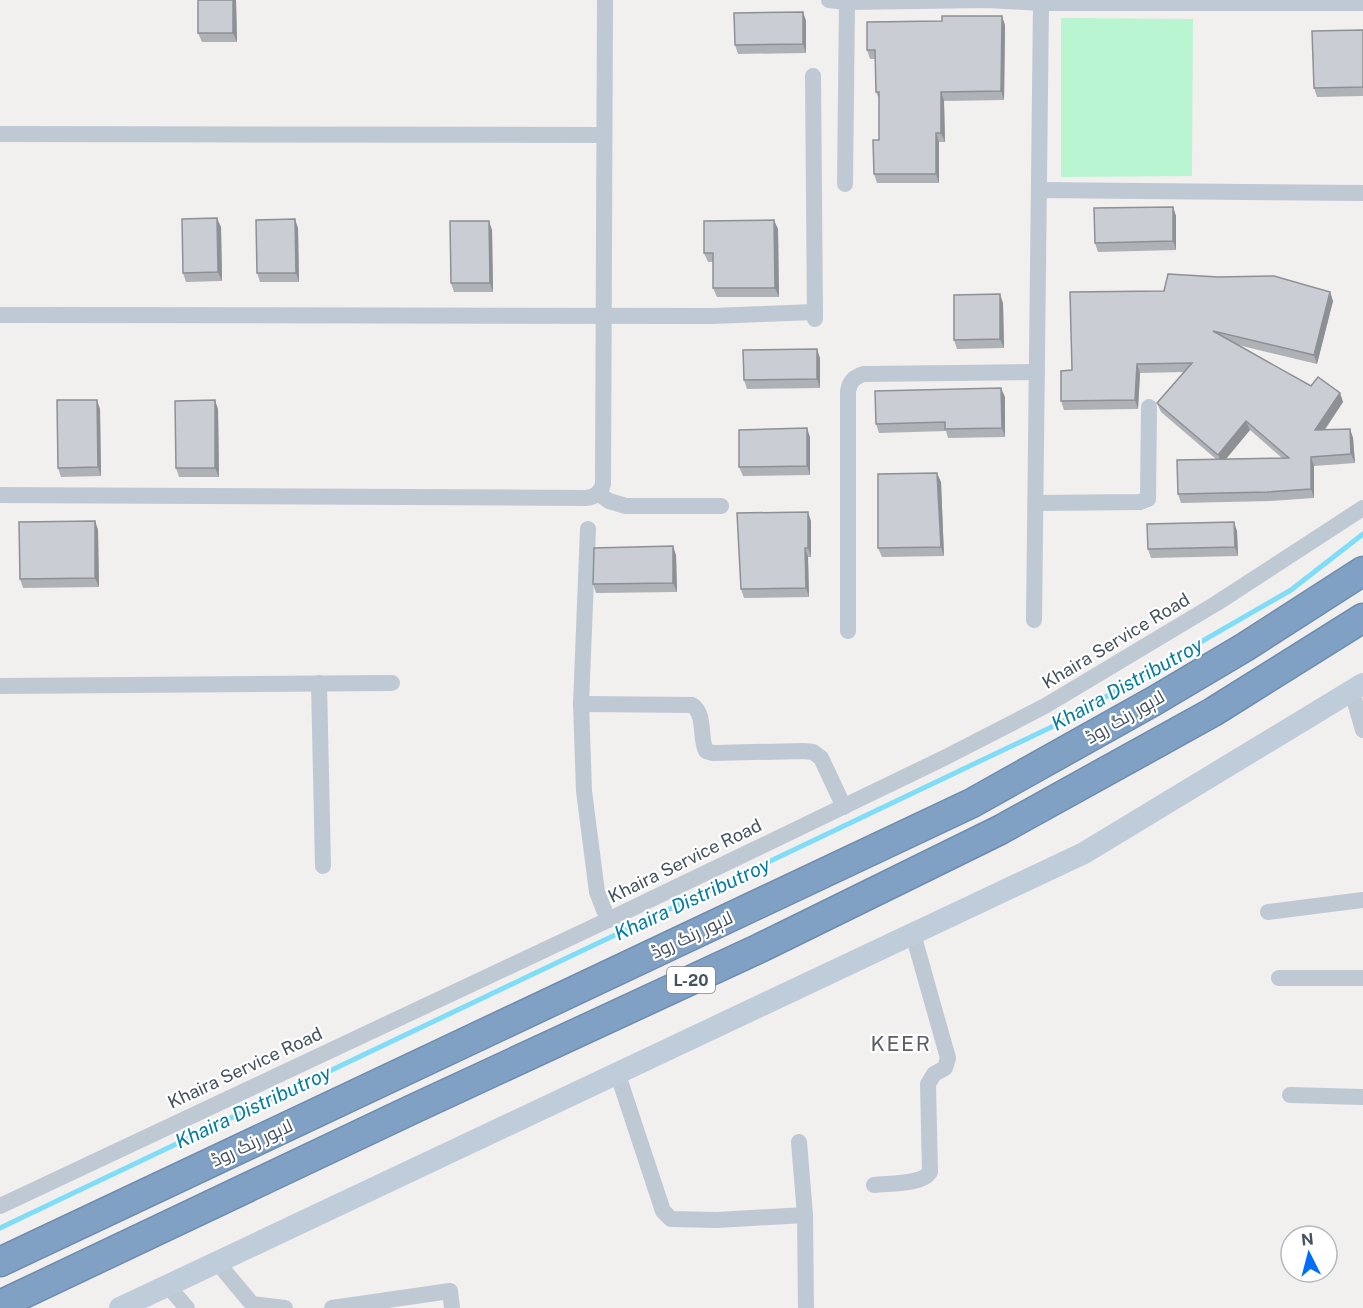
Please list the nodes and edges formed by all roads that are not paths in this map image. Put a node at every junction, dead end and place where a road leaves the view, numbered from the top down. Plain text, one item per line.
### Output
1 (605, 0) edge
2 (829, 0) edge
3 (987, 0) edge
4 (847, 2) junction
5 (1041, 3) junction
6 (1363, 3) edge
7 (813, 76) dead end
8 (0, 134) edge
9 (604, 135) junction
10 (845, 184) dead end
11 (1039, 190) junction
12 (1363, 193) edge
13 (0, 315) edge
14 (604, 315) junction
15 (1037, 372) junction
16 (1149, 407) dead end
17 (598, 494) junction
18 (0, 495) edge
19 (1036, 503) junction
20 (721, 506) dead end
21 (1363, 508) edge
22 (588, 529) dead end
23 (1363, 571) edge
24 (1363, 618) edge
25 (1034, 620) dead end
26 (848, 631) dead end
27 (320, 683) junction
28 (392, 683) dead end
29 (0, 686) edge
30 (1358, 688) edge
31 (581, 704) junction
32 (1363, 730) edge
33 (844, 807) junction
34 (323, 866) dead end
35 (1363, 900) edge
36 (1268, 912) dead end
37 (608, 920) junction
38 (913, 934) junction
39 (1279, 978) dead end
40 (1363, 978) edge
41 (618, 1075) junction
42 (1290, 1095) dead end
43 (1363, 1097) edge
44 (799, 1142) dead end
45 (874, 1185) dead end
46 (0, 1206) edge
47 (805, 1215) junction
48 (0, 1262) edge
49 (217, 1262) junction
50 (167, 1285) junction
51 (0, 1305) edge
52 (120, 1308) edge
53 (187, 1308) edge
54 (285, 1308) edge
55 (332, 1308) edge
56 (452, 1308) edge
57 (806, 1308) edge

1 - 9 street
2 - 4 street
3 - 4 street
3 - 5 street
4 - 10 street
5 - 6 street
5 - 11 street
7 - 14 street
8 - 9 street
9 - 14 street
11 - 12 street
11 - 15 street
13 - 14 street
14 - 17 street
15 - 19 street
15 - 26 street
16 - 19 street
17 - 18 street
17 - 20 street
19 - 25 street
21 - 33 street, Khaira Service Road
22 - 31 street
23 - 48 highway, لاہور رنگ روڈ / L-20
24 - 51 highway, L-20
27 - 28 street
27 - 29 street
27 - 34 street
30 - 32 street
30 - 38 street
31 - 33 street
31 - 37 street
33 - 37 street, Khaira Service Road
35 - 36 street
37 - 46 street, Khaira Service Road
38 - 41 street
38 - 45 street
39 - 40 street
41 - 47 street
41 - 49 street
42 - 43 street
44 - 47 street
47 - 57 street
49 - 50 street
49 - 54 street
50 - 52 street
50 - 53 street
55 - 56 street

